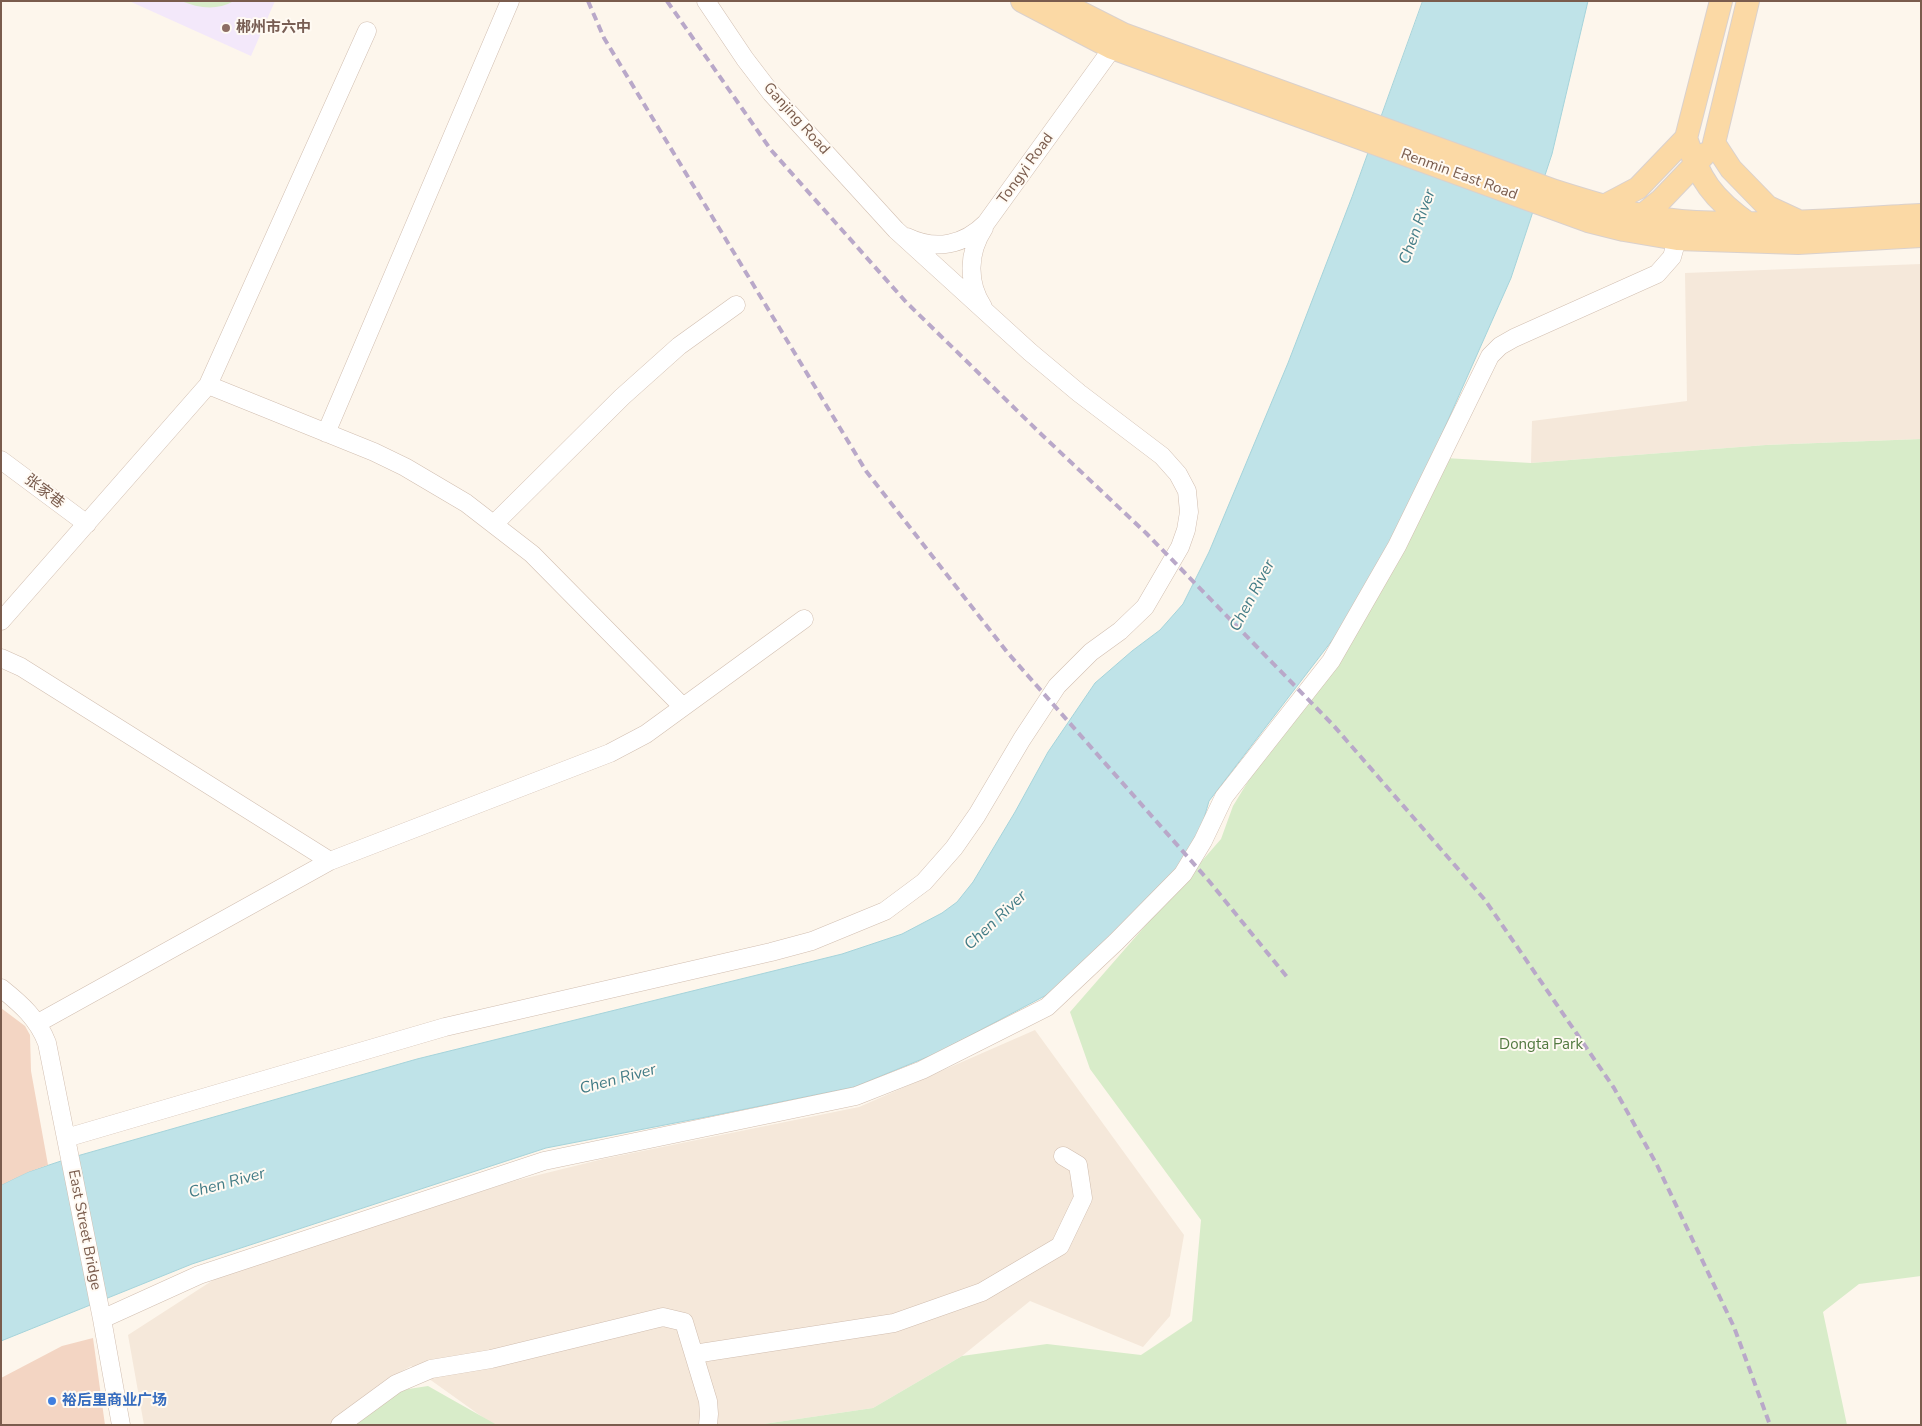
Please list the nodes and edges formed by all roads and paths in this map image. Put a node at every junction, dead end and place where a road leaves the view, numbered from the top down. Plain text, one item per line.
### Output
1 (510, 1) edge
2 (706, 1) edge
3 (1022, 1) edge
4 (1058, 1) edge
5 (1721, 1) edge
6 (1748, 1) edge
7 (367, 31) dead end
8 (1118, 41) junction
9 (1686, 138) junction
10 (1714, 143) junction
11 (1695, 166) junction
12 (1553, 200) junction
13 (1604, 206) junction
14 (1643, 214) junction
15 (1921, 215) edge
16 (1799, 221) junction
17 (986, 223) junction
18 (1749, 224) junction
19 (896, 230) junction
20 (1624, 230) junction
21 (1921, 236) edge
22 (1677, 239) junction
23 (1798, 244) junction
24 (736, 305) dead end
25 (994, 320) junction
26 (208, 386) junction
27 (326, 433) junction
28 (1, 460) edge
29 (87, 524) junction
30 (494, 524) junction
31 (804, 619) dead end
32 (1, 621) edge
33 (1, 658) edge
34 (683, 708) junction
35 (330, 861) junction
36 (1, 988) edge
37 (38, 1023) junction
38 (66, 1138) junction
39 (1063, 1156) dead end
40 (102, 1319) junction
41 (694, 1354) junction
42 (708, 1419) edge
43 (121, 1425) edge
44 (340, 1425) edge

1 - 27 street
2 - 19 street, Ganjing Road
3 - 8 main road, Renmin East Road
4 - 8 main road, Renmin East Road
5 - 9 main road
6 - 10 main road
7 - 26 street
8 - 12 main road, Renmin East Road
8 - 17 street, Tongyi Road
9 - 11 main road
9 - 13 main road
10 - 11 main road
10 - 16 main road
11 - 14 main road
11 - 18 main road
12 - 13 main road, Renmin East Road
12 - 20 main road, Renmin East Road
13 - 14 main road, Renmin East Road
14 - 18 main road, Renmin East Road
14 - 20 main road
15 - 16 main road, Renmin East Road
16 - 18 main road, Renmin East Road
17 - 19 street, Tongyi Road
17 - 25 street
18 - 23 main road
19 - 25 street, Ganjing Road
20 - 22 main road, Renmin East Road
21 - 23 main road, Renmin East Road
22 - 23 main road, Renmin East Road
22 - 40 street
24 - 30 street
25 - 38 street
26 - 27 street
26 - 29 street
27 - 30 street
28 - 29 street, 张家巷
29 - 32 street
30 - 34 street
31 - 34 street
33 - 35 street
34 - 35 street
35 - 37 street
36 - 37 street, East Street Bridge
37 - 38 street, East Street Bridge
38 - 40 street, East Street Bridge
39 - 41 street
40 - 43 street, East Street Bridge
41 - 42 street
41 - 44 street

